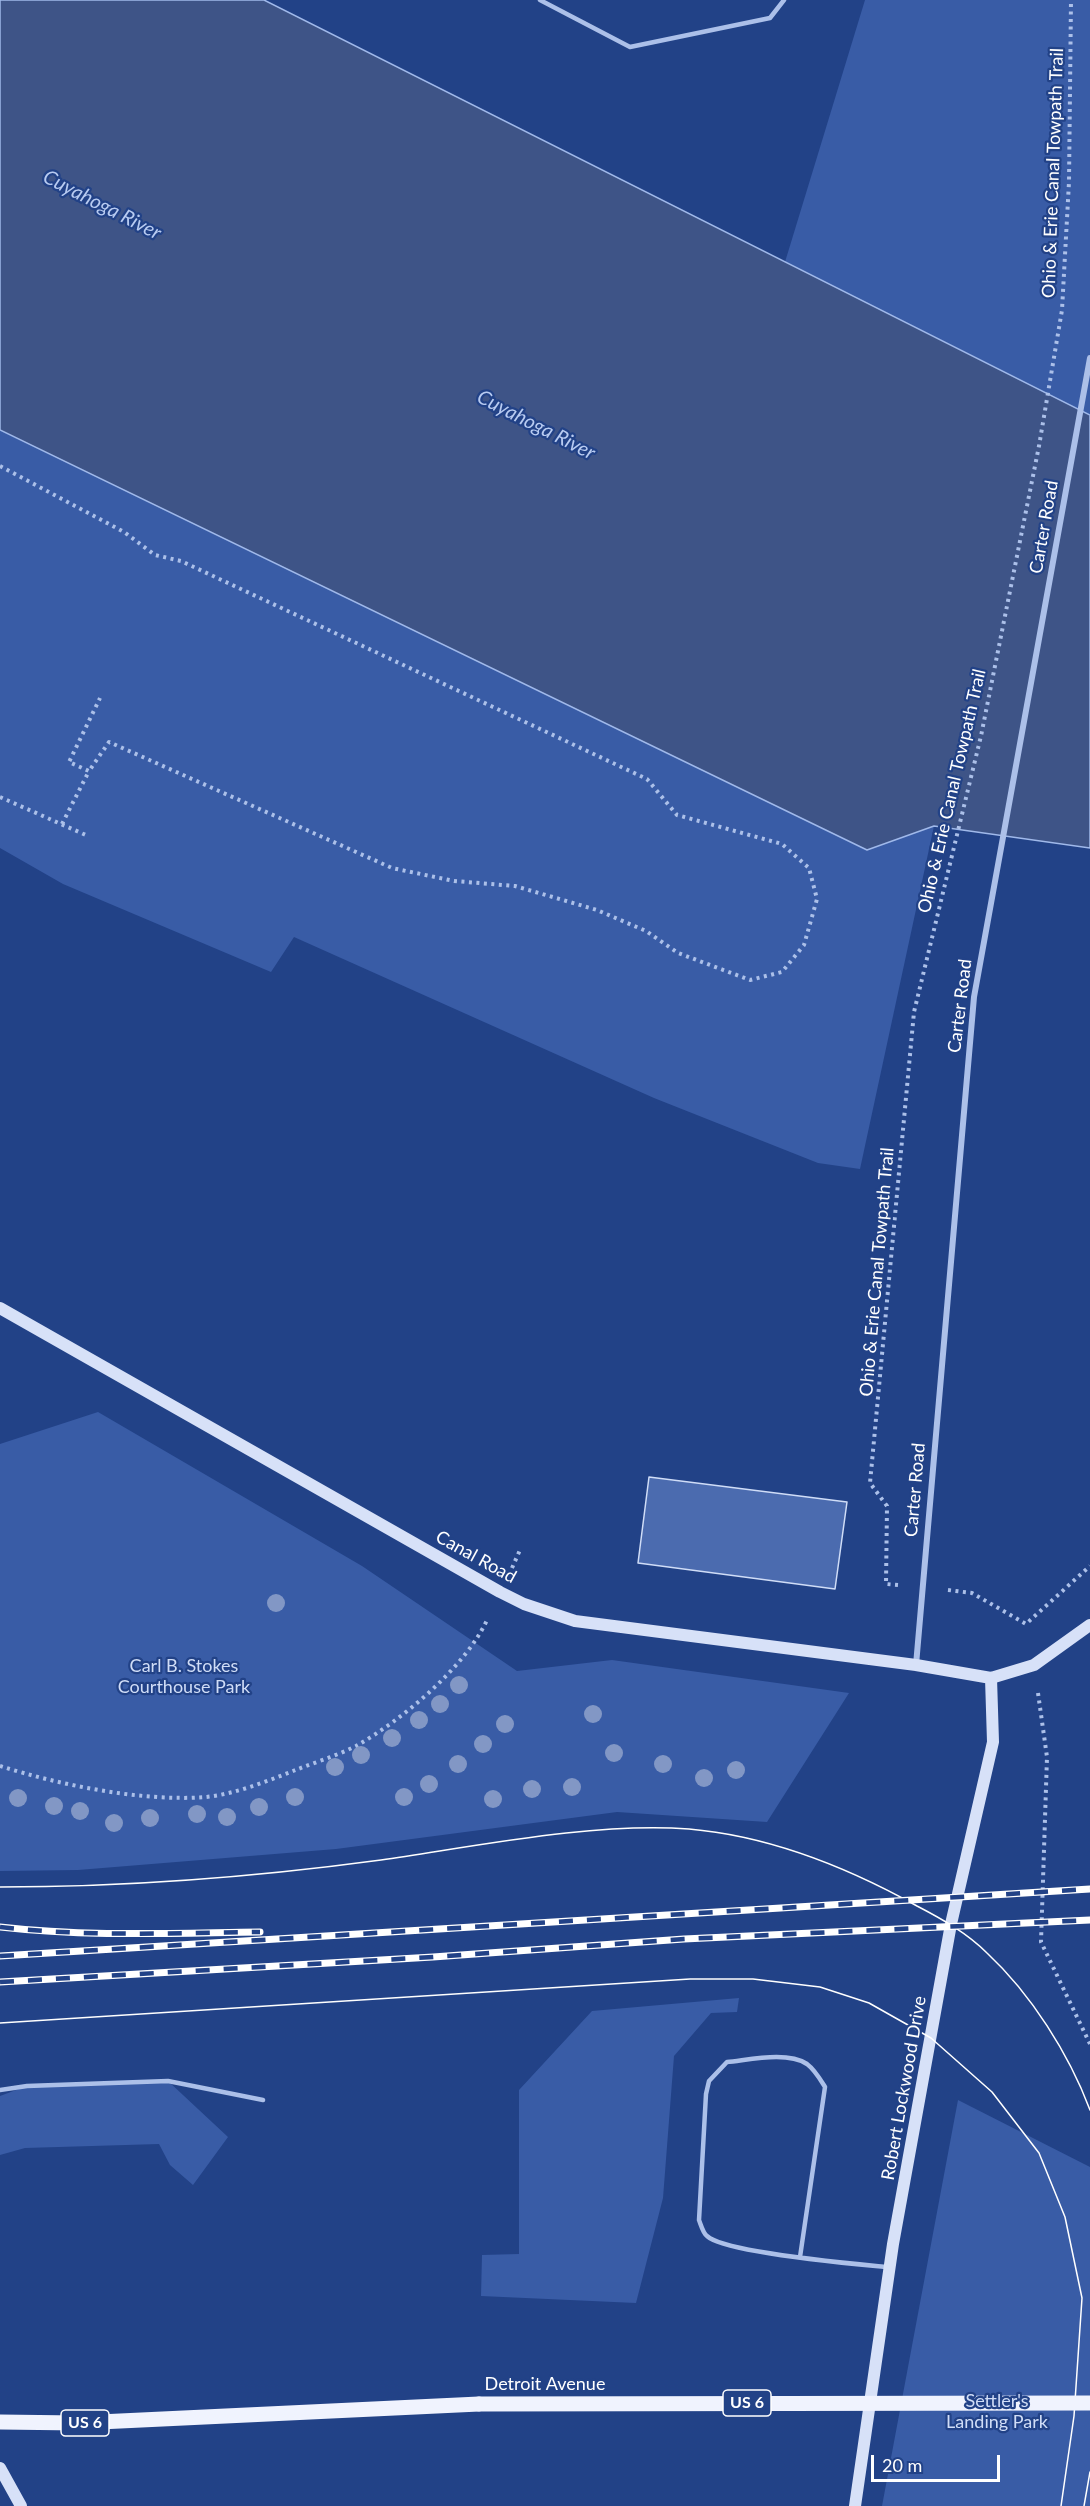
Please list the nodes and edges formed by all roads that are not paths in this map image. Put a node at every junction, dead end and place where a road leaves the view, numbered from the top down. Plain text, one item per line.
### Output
1 (540, 0) edge
2 (784, 0) edge
3 (1090, 358) edge
4 (1089, 364) edge
5 (0, 1308) edge
6 (1090, 1625) edge
7 (916, 1665) junction
8 (991, 1678) junction
9 (0, 2090) edge
10 (263, 2100) dead end
11 (800, 2257) junction
12 (890, 2268) junction
13 (1090, 2403) edge
14 (0, 2422) edge
15 (0, 2468) edge
16 (21, 2506) edge
17 (855, 2506) edge

1 - 2 lane
3 - 4 street, Carter Road
4 - 7 street, Carter Road
5 - 7 street, Canal Road
6 - 8 street
7 - 8 street, Canal Road
8 - 12 street, Robert Lockwood Drive
9 - 10 lane
11 - 11 lane
11 - 12 lane
12 - 17 street, Robert Lockwood Drive
13 - 14 main road, Detroit Avenue / US 6, bridge
15 - 16 street

